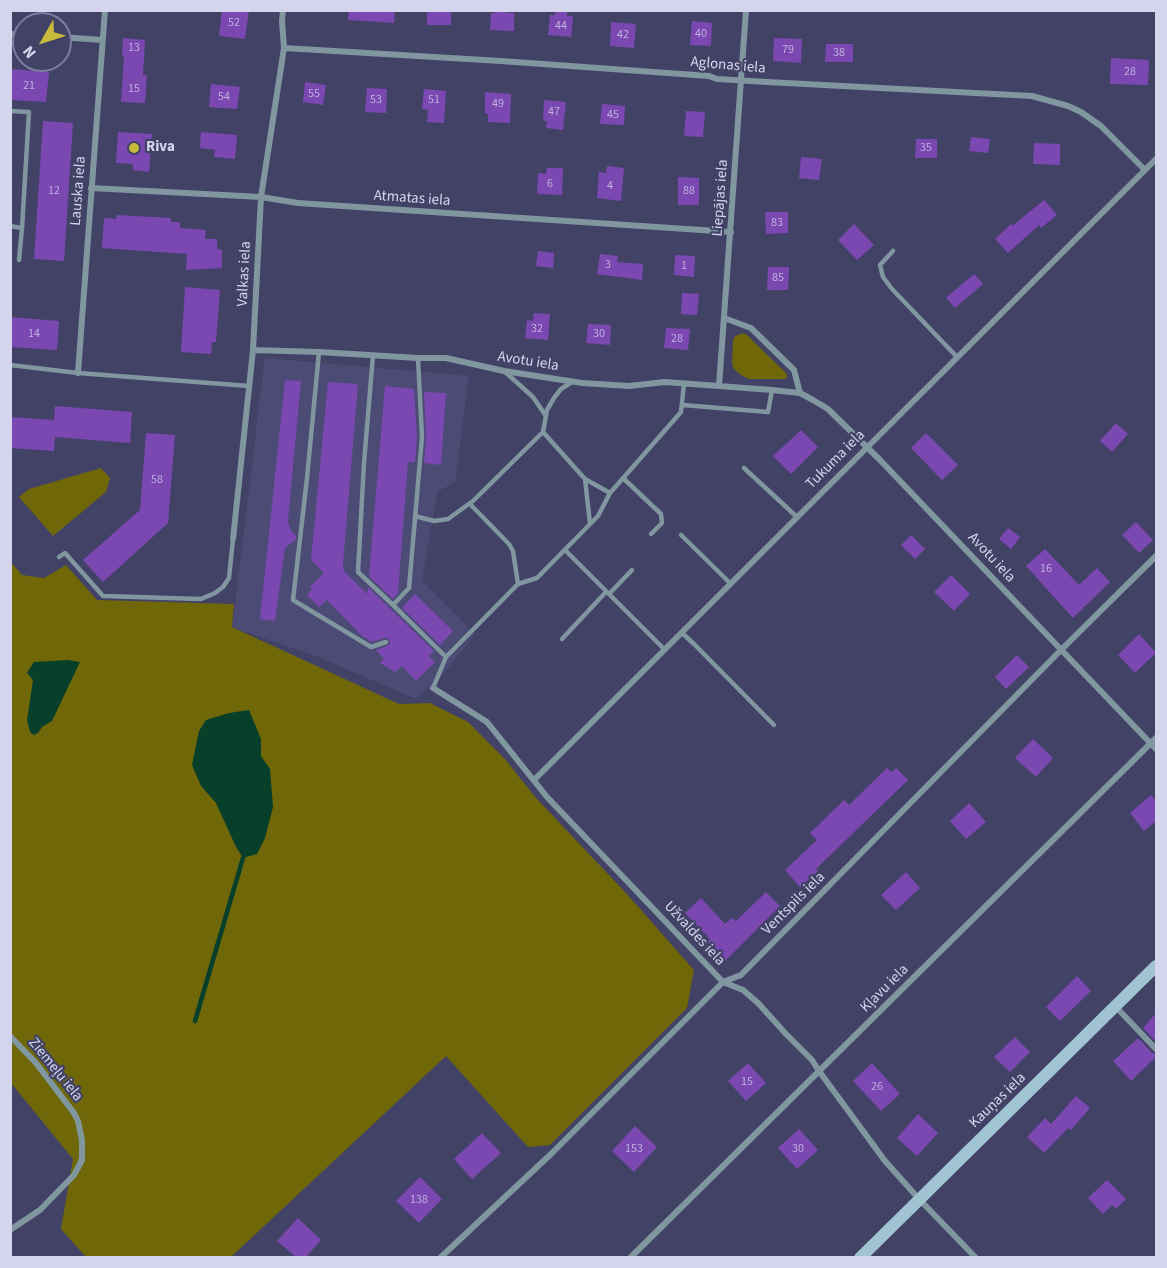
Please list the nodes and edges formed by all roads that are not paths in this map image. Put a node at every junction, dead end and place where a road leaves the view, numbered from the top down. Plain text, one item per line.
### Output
1 (105, 10) edge
2 (282, 10) edge
3 (746, 10) edge
4 (72, 38) edge
5 (102, 40) junction
6 (284, 48) junction
7 (741, 80) junction
8 (10, 111) edge
9 (1156, 159) edge
10 (1145, 170) junction
11 (91, 188) junction
12 (261, 197) junction
13 (10, 226) edge
14 (22, 228) junction
15 (731, 232) junction
16 (893, 251) dead end
17 (18, 260) dead end
18 (724, 318) junction
19 (253, 350) junction
20 (319, 352) junction
21 (372, 355) junction
22 (957, 357) junction
23 (418, 358) junction
24 (10, 365) edge
25 (504, 371) junction
26 (78, 373) junction
27 (573, 381) junction
28 (684, 384) junction
29 (249, 386) junction
30 (719, 387) junction
31 (772, 390) junction
32 (800, 393) junction
33 (682, 405) junction
34 (546, 416) junction
35 (543, 432) junction
36 (867, 447) junction
37 (744, 468) dead end
38 (623, 478) junction
39 (585, 479) junction
40 (610, 493) junction
41 (470, 504) junction
42 (415, 516) junction
43 (796, 518) junction
44 (590, 524) junction
45 (651, 534) dead end
46 (681, 535) dead end
47 (233, 539) joint
48 (565, 549) junction
49 (1156, 556) edge
50 (59, 557) dead end
51 (632, 570) dead end
52 (518, 584) junction
53 (731, 584) junction
54 (608, 593) junction
55 (393, 605) junction
56 (682, 633) junction
57 (562, 639) dead end
58 (386, 642) dead end
59 (665, 650) junction
60 (1061, 650) junction
61 (446, 657) junction
62 (433, 688) joint
63 (774, 725) dead end
64 (1156, 738) edge
65 (1151, 743) junction
66 (1156, 749) edge
67 (534, 780) junction
68 (1156, 966) edge
69 (723, 982) junction
70 (1116, 1006) junction
71 (10, 1036) edge
72 (1156, 1049) edge
73 (819, 1071) junction
74 (919, 1200) junction
75 (10, 1230) edge
76 (440, 1257) edge
77 (630, 1257) edge
78 (860, 1257) edge
79 (976, 1257) edge

1 - 5 street, Lauska iela
2 - 6 street, Valkas iela
3 - 7 street, Liepājas iela
4 - 5 street
5 - 11 street, Lauska iela
6 - 7 street, Aglonas iela
6 - 12 street, Valkas iela
7 - 10 street, Aglonas iela
7 - 15 street, Liepājas iela
8 - 14 lane
9 - 10 street, Tukuma iela
10 - 22 street, Tukuma iela
11 - 12 street, Atmatas iela
11 - 26 street, Lauska iela
12 - 15 street, Atmatas iela
12 - 19 street, Valkas iela
13 - 14 lane
14 - 17 lane
15 - 18 street, Liepājas iela
16 - 22 lane
18 - 30 street, Liepājas iela
18 - 32 street
19 - 20 street, Avotu iela
19 - 29 street, Valkas iela
20 - 21 street, Avotu iela
20 - 58 lane
21 - 23 street, Avotu iela
21 - 55 lane
22 - 36 street, Tukuma iela
23 - 25 street, Avotu iela
23 - 42 lane
24 - 26 lane
25 - 27 street, Avotu iela
25 - 34 lane
26 - 29 lane
27 - 28 street, Avotu iela
27 - 34 lane
28 - 30 street, Avotu iela
28 - 33 lane
29 - 47 street, Valkas iela
30 - 31 street, Avotu iela
31 - 32 street, Avotu iela
31 - 33 lane
32 - 36 street, Avotu iela
33 - 38 lane
34 - 35 lane
35 - 39 lane
35 - 41 lane
36 - 43 street, Tukuma iela
36 - 60 street, Avotu iela
37 - 43 lane
38 - 40 lane
38 - 45 lane
39 - 40 lane
39 - 44 lane
40 - 44 lane
41 - 42 lane
41 - 52 lane
42 - 55 lane
43 - 53 street, Tukuma iela
44 - 48 lane
46 - 53 lane
47 - 50 lane
48 - 52 lane
48 - 54 lane
49 - 60 street, Ventspils iela
51 - 54 lane
52 - 61 lane
53 - 56 street, Tukuma iela
54 - 57 lane
54 - 59 lane
55 - 61 lane
56 - 59 street, Tukuma iela
56 - 63 lane
59 - 67 street, Tukuma iela
60 - 65 street, Avotu iela
60 - 69 street, Ventspils iela
61 - 62 lane
62 - 67 street, Užvaldes iela
64 - 65 street, Kļavu iela
65 - 66 street, Avotu iela
65 - 73 street, Kļavu iela
67 - 69 street, Užvaldes iela
68 - 70 street, Kauņas iela
69 - 73 street, Užvaldes iela
69 - 76 street, Ventspils iela
70 - 72 street
70 - 74 street, Kauņas iela
71 - 75 street, Ziemeļu iela
73 - 74 street, Užvaldes iela
73 - 77 street, Kļavu iela
74 - 78 street, Kauņas iela
74 - 79 street, Užvaldes iela

